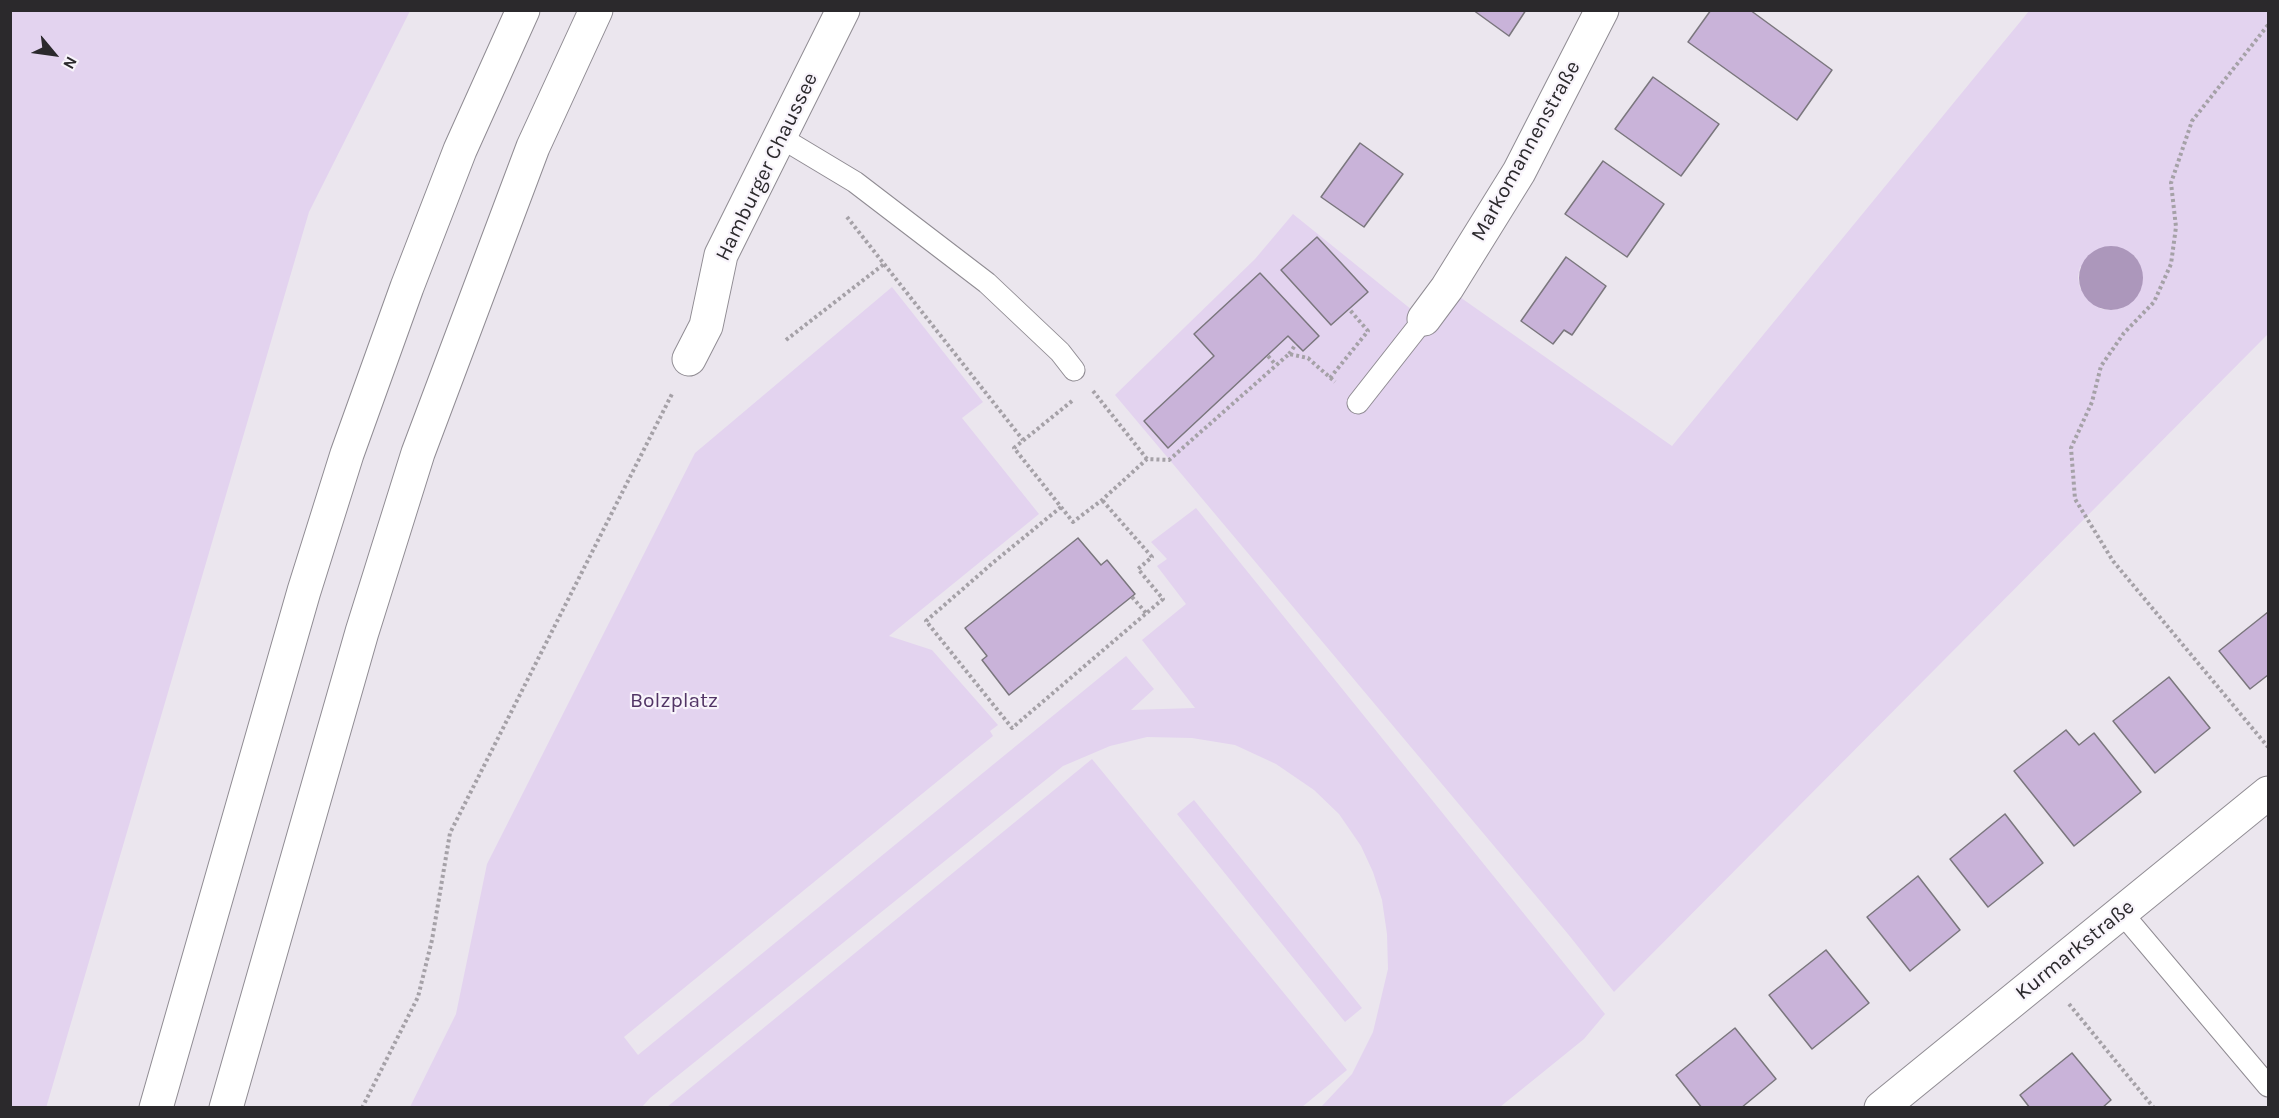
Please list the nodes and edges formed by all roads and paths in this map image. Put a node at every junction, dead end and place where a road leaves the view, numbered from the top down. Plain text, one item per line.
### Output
1 (524, 10) edge
2 (596, 10) edge
3 (843, 10) edge
4 (1602, 10) edge
5 (2268, 25) edge
6 (780, 137) junction
7 (855, 182) junction
8 (884, 264) junction
9 (1349, 309) dead end
10 (1424, 319) joint
11 (786, 340) dead end
12 (1296, 344) dead end
13 (1288, 354) junction
14 (1268, 356) dead end
15 (689, 359) joint
16 (1276, 365) junction
17 (1074, 370) dead end
18 (1330, 378) junction
19 (1089, 387) dead end
20 (1073, 400) dead end
21 (1358, 403) joint
22 (1023, 440) junction
23 (1147, 459) junction
24 (1102, 500) junction
25 (1062, 507) junction
26 (1132, 597) dead end
27 (1146, 614) junction
28 (2268, 747) edge
29 (2268, 794) edge
30 (2121, 912) junction
31 (2045, 975) junction
32 (2268, 1086) edge
33 (156, 1107) edge
34 (226, 1107) edge
35 (362, 1107) edge
36 (1881, 1107) edge
37 (2154, 1107) edge

1 - 33 main road
2 - 34 main road
3 - 6 main road, Hamburger Chaussee
4 - 10 main road, Markomannenstraße
5 - 28 path
6 - 7 lane
6 - 15 main road, Hamburger Chaussee
7 - 8 path
7 - 17 lane
8 - 11 path
8 - 22 path
9 - 18 path
10 - 21 lane
12 - 13 path
13 - 16 path
13 - 18 path
14 - 16 path
15 - 35 path
16 - 23 path
18 - 21 path
19 - 23 path
20 - 22 path
22 - 25 path
23 - 24 path
24 - 25 path
24 - 27 path
25 - 27 path
26 - 27 path
29 - 30 main road, Kurmarkstraße
30 - 31 main road, Kurmarkstraße
30 - 32 lane
31 - 36 main road, Kurmarkstraße
31 - 37 path

